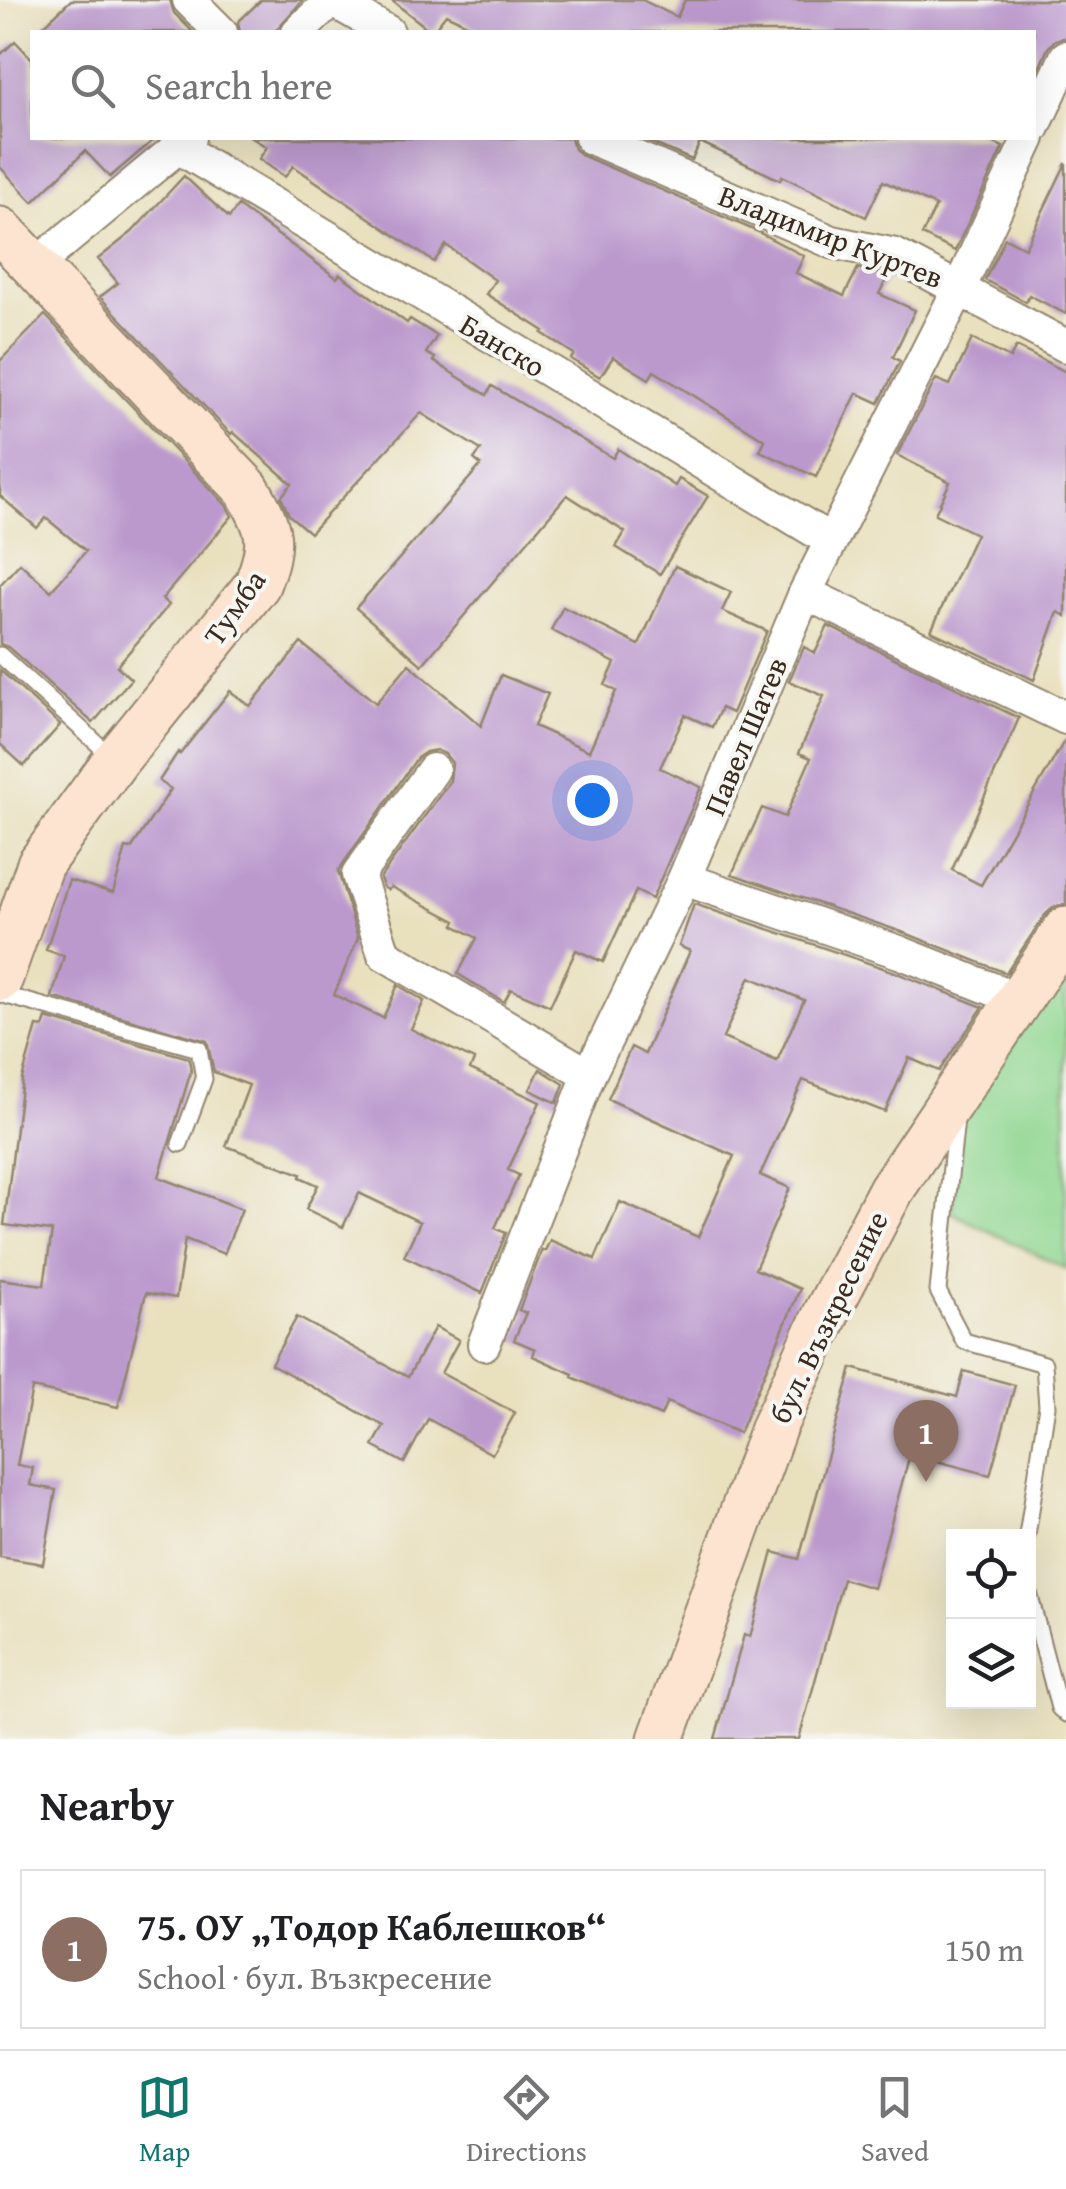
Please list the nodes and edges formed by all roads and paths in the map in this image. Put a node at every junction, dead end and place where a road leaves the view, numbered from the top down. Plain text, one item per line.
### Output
1 (190, 0) edge
2 (332, 0) edge
3 (219, 30) edge
4 (300, 30) edge
5 (384, 30) edge
6 (1066, 57) edge
7 (1036, 123) edge
8 (597, 140) edge
9 (1028, 140) edge
10 (183, 142) edge
11 (0, 230) edge
12 (33, 267) junction
13 (960, 287) junction
14 (1066, 346) edge
15 (830, 540) junction
16 (805, 593) junction
17 (0, 655) edge
18 (1066, 718) edge
19 (116, 760) junction
20 (433, 770) dead end
21 (684, 879) junction
22 (1066, 930) edge
23 (0, 978) edge
24 (0, 994) edge
25 (1020, 1000) junction
26 (588, 1075) junction
27 (959, 1088) junction
28 (180, 1144) dead end
29 (484, 1344) dead end
30 (1027, 1529) edge
31 (1036, 1619) edge
32 (1066, 1714) edge
33 (662, 1739) edge

1 - 3 street
2 - 4 street
2 - 5 street
6 - 7 street
8 - 13 street, Владимир Куртев
9 - 13 street, Павел Шатев
10 - 12 street
10 - 15 street, Банско
11 - 12 street
12 - 19 street, Тумба
13 - 14 street, Владимир Куртев
13 - 15 street, Павел Шатев
15 - 16 street, Павел Шатев
16 - 18 street
16 - 21 street, Павел Шатев
17 - 19 lane
19 - 23 street, Тумба
20 - 26 street
21 - 25 street
21 - 26 street, Павел Шатев
22 - 25 street, бул. Възкресение
24 - 28 lane
25 - 27 street, бул. Възкресение
26 - 29 street, Павел Шатев
27 - 30 lane
27 - 33 street, бул. Възкресение
31 - 32 lane

